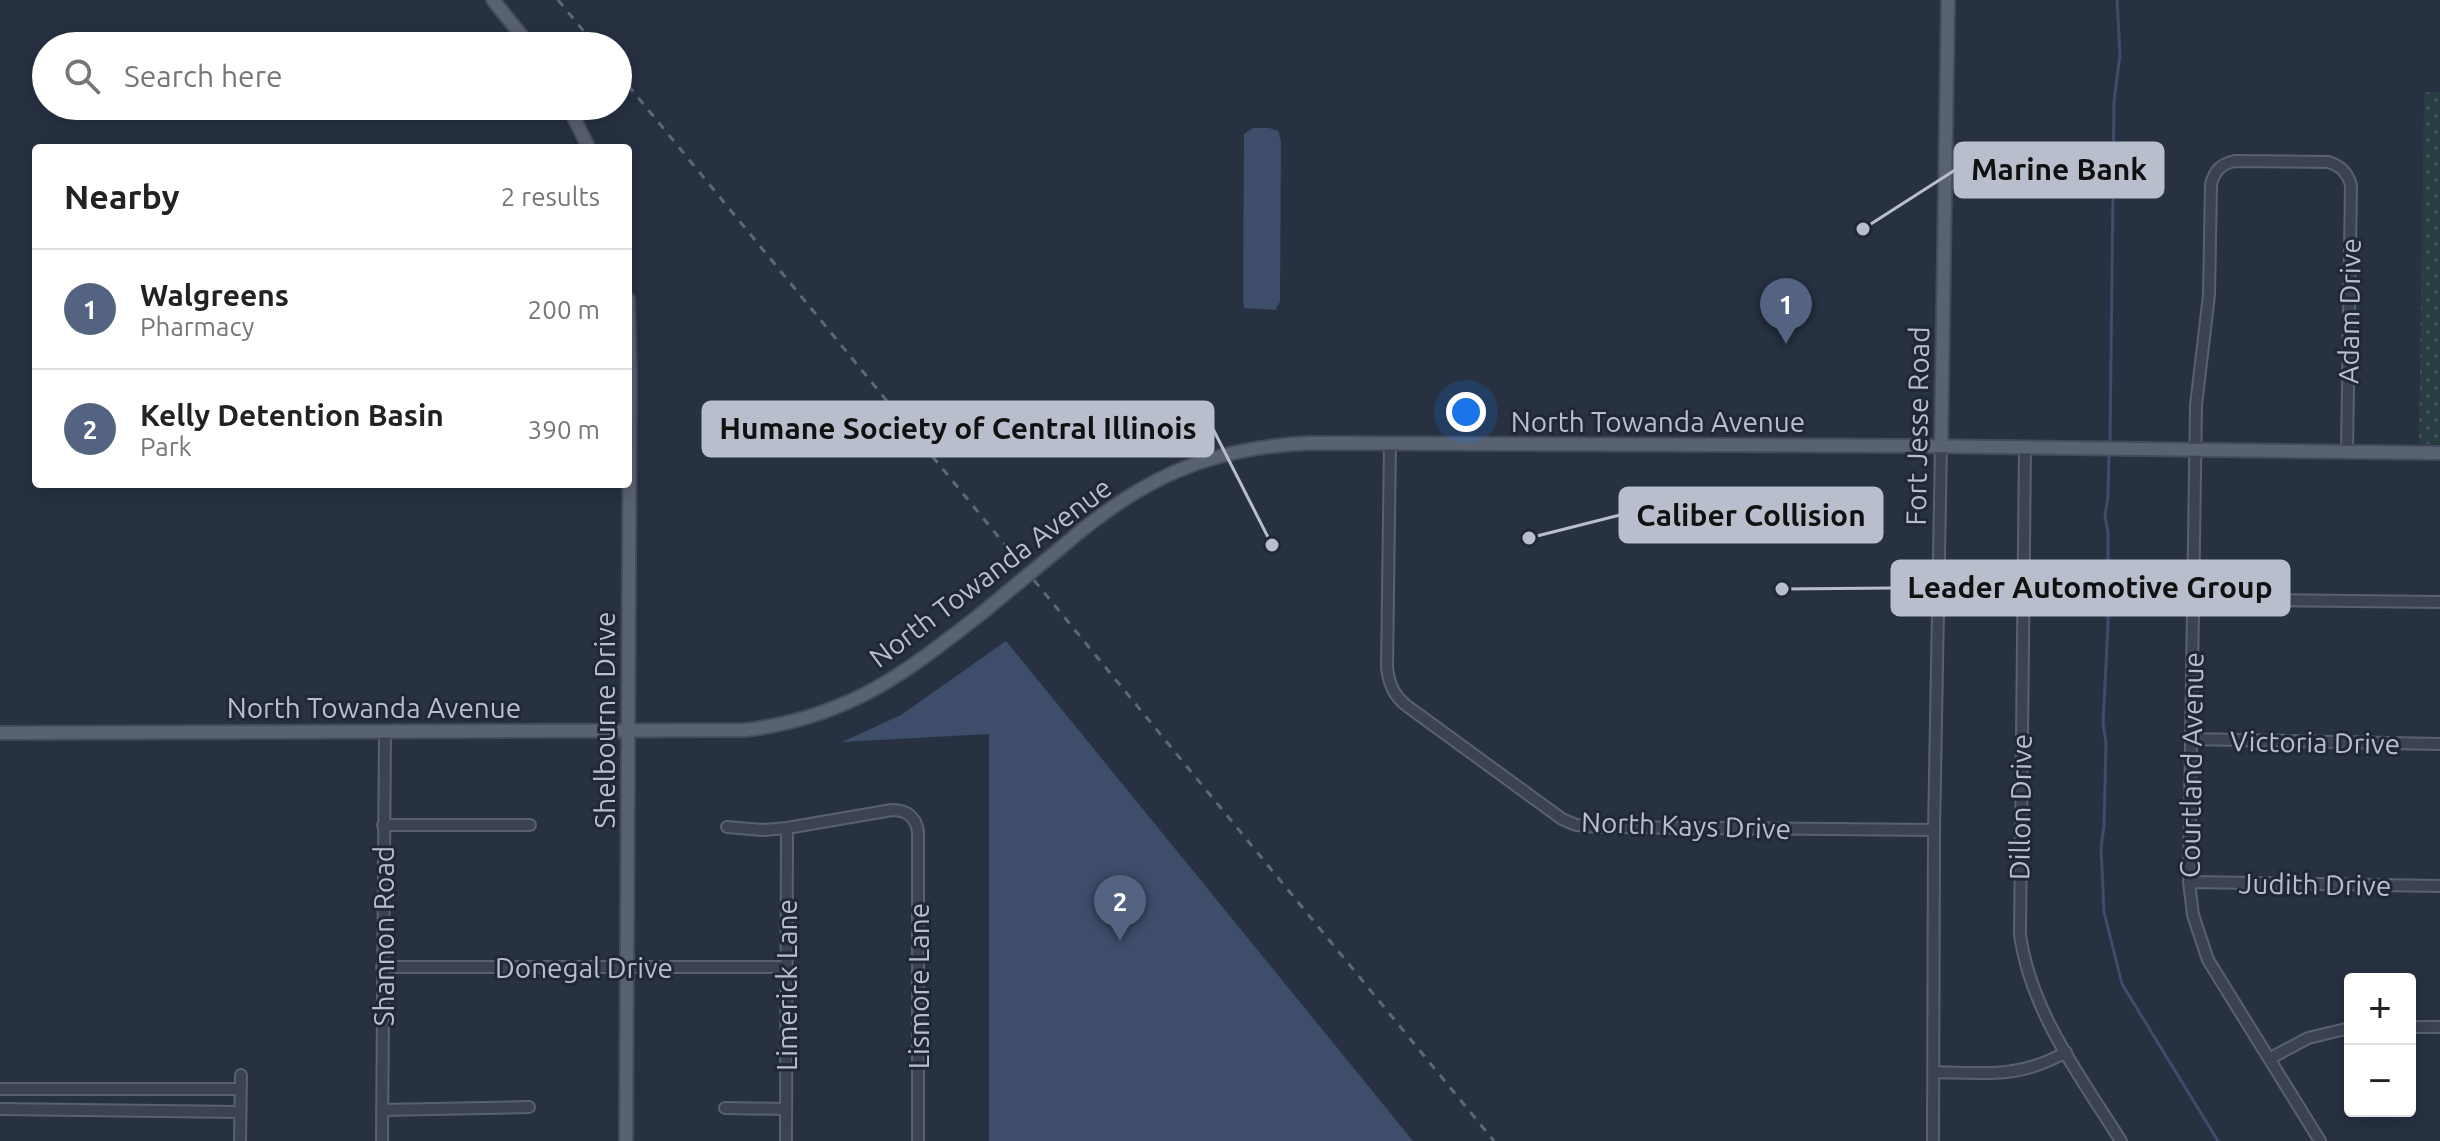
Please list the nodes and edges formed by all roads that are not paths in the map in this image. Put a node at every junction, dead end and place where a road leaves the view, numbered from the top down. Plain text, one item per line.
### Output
1 (493, 0) edge
2 (1948, 0) edge
3 (519, 32) edge
4 (575, 120) edge
5 (587, 144) edge
6 (2344, 170) joint
7 (1390, 444) junction
8 (1941, 446) junction
9 (2025, 447) junction
10 (2195, 450) junction
11 (2347, 452) junction
12 (2440, 453) edge
13 (629, 488) edge
14 (2193, 599) junction
15 (2440, 602) edge
16 (385, 731) junction
17 (627, 731) junction
18 (0, 733) edge
19 (2191, 739) junction
20 (2440, 744) edge
21 (383, 825) junction
22 (530, 825) dead end
23 (727, 827) dead end
24 (787, 828) junction
25 (1934, 830) junction
26 (2189, 882) junction
27 (2440, 886) edge
28 (382, 967) junction
29 (786, 967) junction
30 (627, 968) junction
31 (2416, 1027) edge
32 (2440, 1027) edge
33 (2344, 1029) edge
34 (2066, 1052) junction
35 (2269, 1059) junction
36 (1933, 1072) junction
37 (241, 1075) dead end
38 (0, 1089) edge
39 (241, 1089) junction
40 (529, 1107) dead end
41 (725, 1108) dead end
42 (0, 1109) edge
43 (786, 1109) junction
44 (382, 1110) junction
45 (240, 1112) junction
46 (240, 1141) edge
47 (382, 1141) edge
48 (626, 1141) edge
49 (786, 1141) edge
50 (918, 1141) edge
51 (1933, 1141) edge
52 (2121, 1141) edge
53 (2320, 1141) edge

1 - 3 main road
2 - 8 main road, Fort Jesse Road
4 - 5 main road
6 - 10 street, Courtland Avenue
6 - 11 street, Adam Drive
7 - 8 main road, North Towanda Avenue
7 - 17 main road, North Towanda Avenue, bridge
7 - 25 street, North Kays Drive
8 - 9 main road, North Towanda Avenue
8 - 25 street, Fort Jesse Road
9 - 10 main road, North Towanda Avenue
9 - 34 street, Dillon Drive
10 - 11 main road, North Towanda Avenue
10 - 14 street, Courtland Avenue
11 - 12 main road, North Towanda Avenue
13 - 17 main road, Shelbourne Drive
14 - 15 street
14 - 19 street, Courtland Avenue
16 - 17 main road, North Towanda Avenue
16 - 18 main road, North Towanda Avenue
16 - 21 street, Shannon Road
17 - 30 main road, Shelbourne Drive
19 - 20 street, Victoria Drive
19 - 26 street, Courtland Avenue
21 - 22 street
21 - 28 street, Shannon Road
23 - 24 street
24 - 29 street, Limerick Lane
24 - 50 street, Lismore Lane
25 - 36 street, Fort Jesse Road
26 - 27 street, Judith Drive
26 - 35 street, Courtland Avenue
28 - 30 street, Donegal Drive
28 - 44 street, Shannon Road
29 - 30 street, Donegal Drive
29 - 43 street, Limerick Lane
30 - 48 main road, Shelbourne Drive
31 - 32 street
33 - 35 street
34 - 36 street
34 - 52 street, Dillon Drive
35 - 53 street, Courtland Avenue
36 - 51 street, Fort Jesse Road
37 - 39 street
38 - 39 street
39 - 45 street
40 - 44 street
41 - 43 street
42 - 45 street
43 - 49 street, Limerick Lane
44 - 47 street, Shannon Road
45 - 46 street

